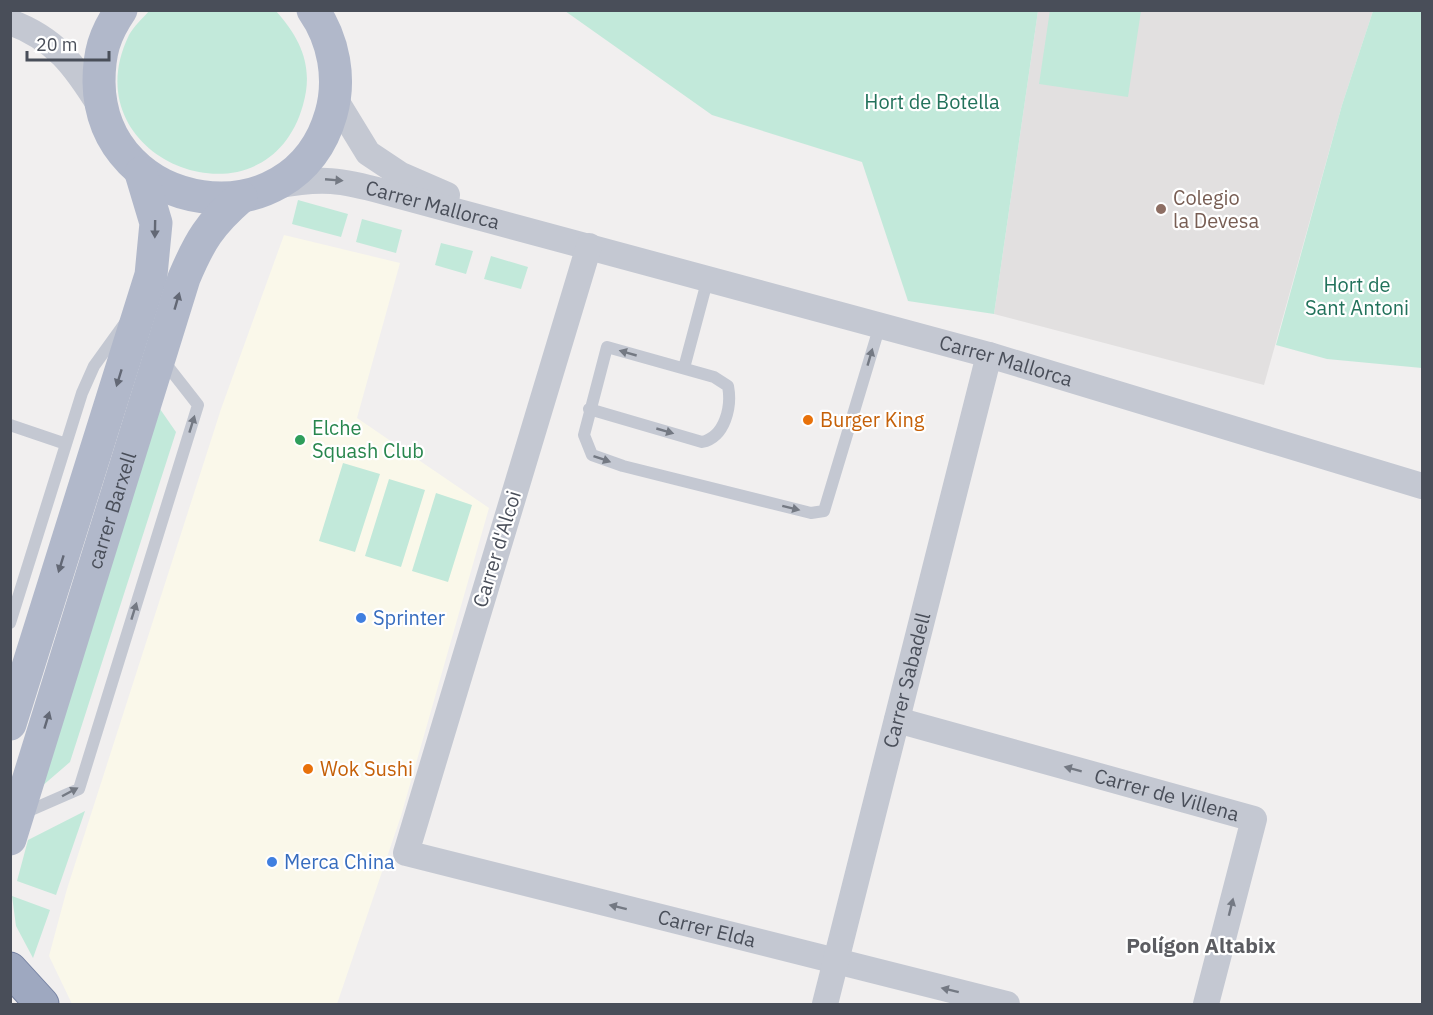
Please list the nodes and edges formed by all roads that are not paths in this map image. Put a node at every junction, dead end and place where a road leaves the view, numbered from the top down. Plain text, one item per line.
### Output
1 (122, 10) edge
2 (313, 10) edge
3 (10, 22) edge
4 (335, 99) junction
5 (100, 106) junction
6 (141, 173) junction
7 (276, 186) junction
8 (241, 197) junction
9 (589, 246) junction
10 (708, 278) junction
11 (143, 302) junction
12 (880, 325) junction
13 (989, 355) junction
14 (161, 357) junction
15 (684, 368) junction
16 (589, 409) junction
17 (10, 425) edge
18 (66, 444) junction
19 (1422, 486) edge
20 (10, 623) edge
21 (897, 720) junction
22 (10, 724) edge
23 (14, 827) edge
24 (406, 853) joint
25 (836, 962) junction
26 (10, 969) edge
27 (42, 1005) edge
28 (825, 1005) edge
29 (1007, 1005) edge
30 (1206, 1005) edge

1 - 5 main road
2 - 4 main road
3 - 5 street
4 - 7 main road
4 - 9 street, Carrer Mallorca
5 - 6 main road
6 - 8 main road
6 -> 11 main road, carrer Barxell
7 - 8 main road
7 -> 9 street, Carrer Mallorca
14 -> 8 main road, carrer Barxell
9 - 10 street, Carrer Mallorca
9 - 24 street, Carrer d'Alcoi
10 - 12 street, Carrer Mallorca
10 - 15 lane
11 - 18 lane
11 -> 22 main road, carrer Barxell
12 - 13 street, Carrer Mallorca
16 -> 12 lane
13 - 19 street, Carrer Mallorca
13 - 21 street, Carrer Sabadell
23 -> 14 main road, carrer Barxell
23 -> 14 lane
15 -> 16 lane
16 -> 15 lane
17 - 18 lane
18 - 20 lane
21 - 25 street, Carrer Sabadell
30 -> 21 street, Carrer de Villena
25 -> 24 street, Carrer Elda
25 - 28 street, Carrer Sabadell
29 -> 25 street, Carrer Elda
26 - 27 highway

